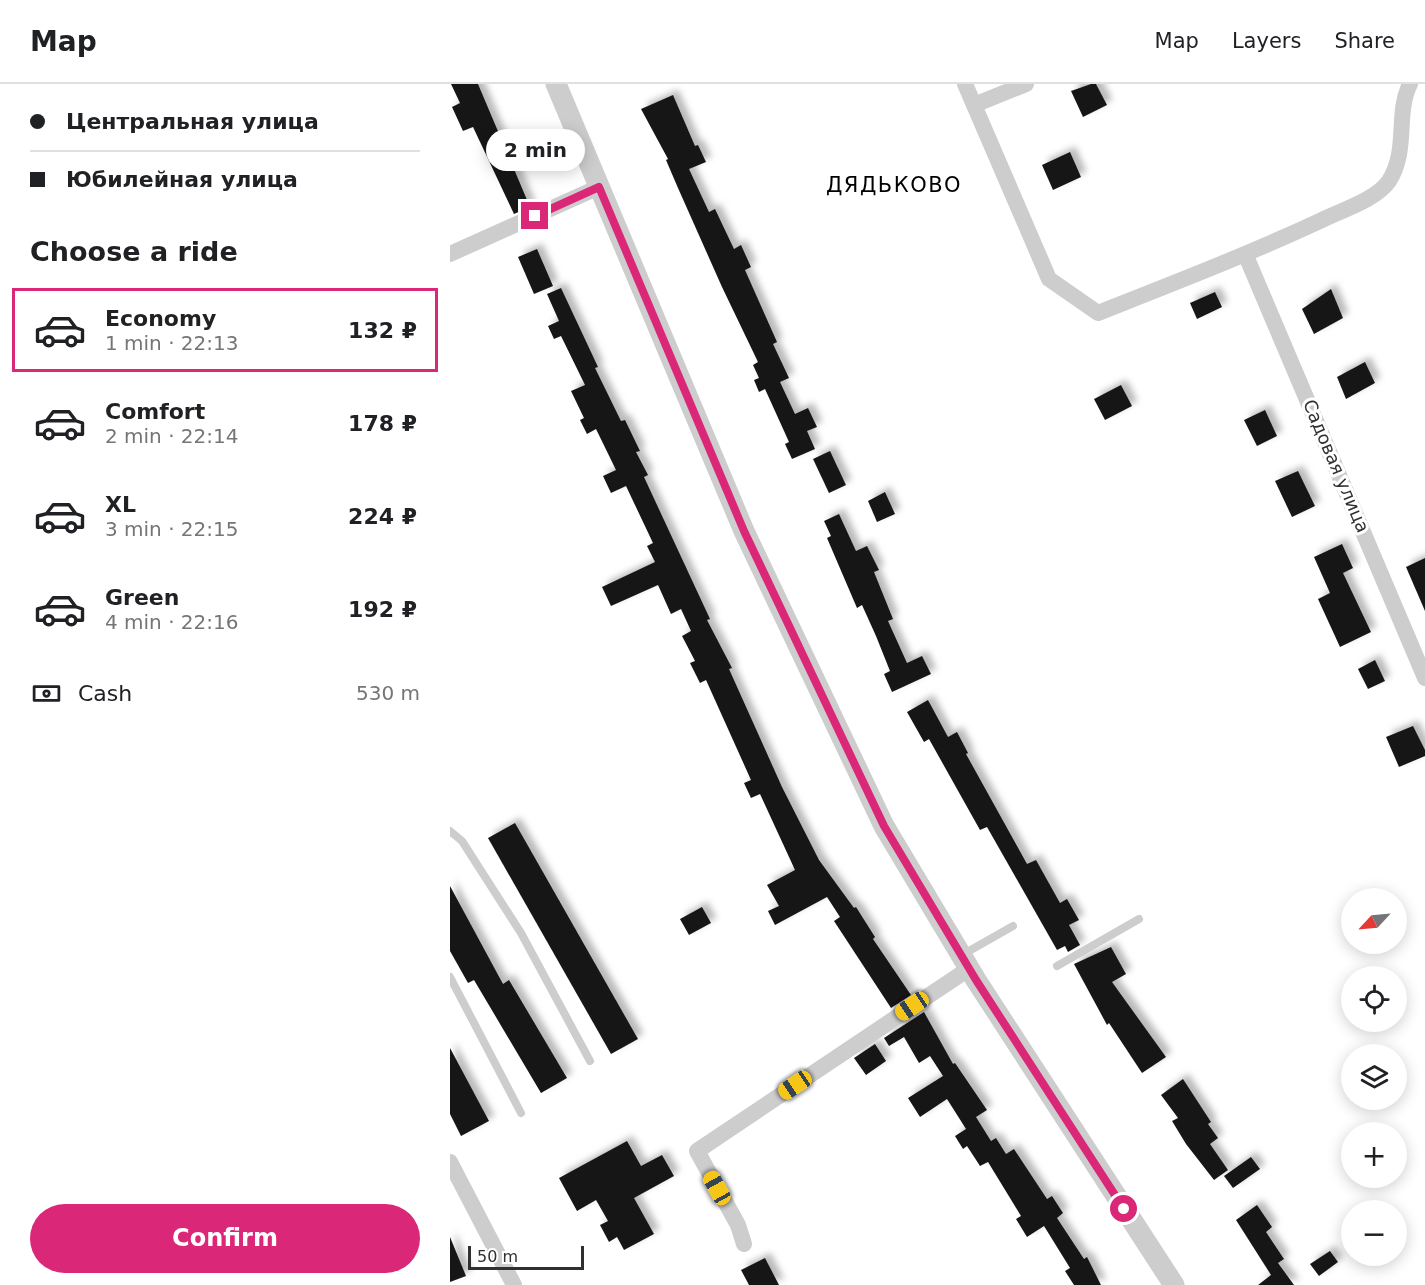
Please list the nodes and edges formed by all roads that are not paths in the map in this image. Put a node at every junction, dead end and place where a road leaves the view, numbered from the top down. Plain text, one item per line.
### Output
1 (556, 84) edge
2 (965, 84) edge
3 (1026, 84) edge
4 (1410, 84) edge
5 (974, 105) junction
6 (599, 187) junction
7 (450, 254) edge
8 (1246, 255) junction
9 (1425, 678) edge
10 (450, 831) edge
11 (1139, 919) dead end
12 (1013, 926) dead end
13 (966, 962) junction
14 (1057, 966) dead end
15 (450, 976) edge
16 (590, 1061) dead end
17 (521, 1113) dead end
18 (450, 1162) edge
19 (744, 1244) dead end
20 (514, 1285) edge
21 (1174, 1285) edge

1 - 6 street
2 - 5 street
3 - 5 street
4 - 8 street
5 - 8 street
6 - 7 street
6 - 13 street
8 - 9 street, Садовая улица
10 - 16 lane
11 - 14 lane
12 - 13 lane
13 - 19 street
13 - 21 street
15 - 17 lane
18 - 20 street

